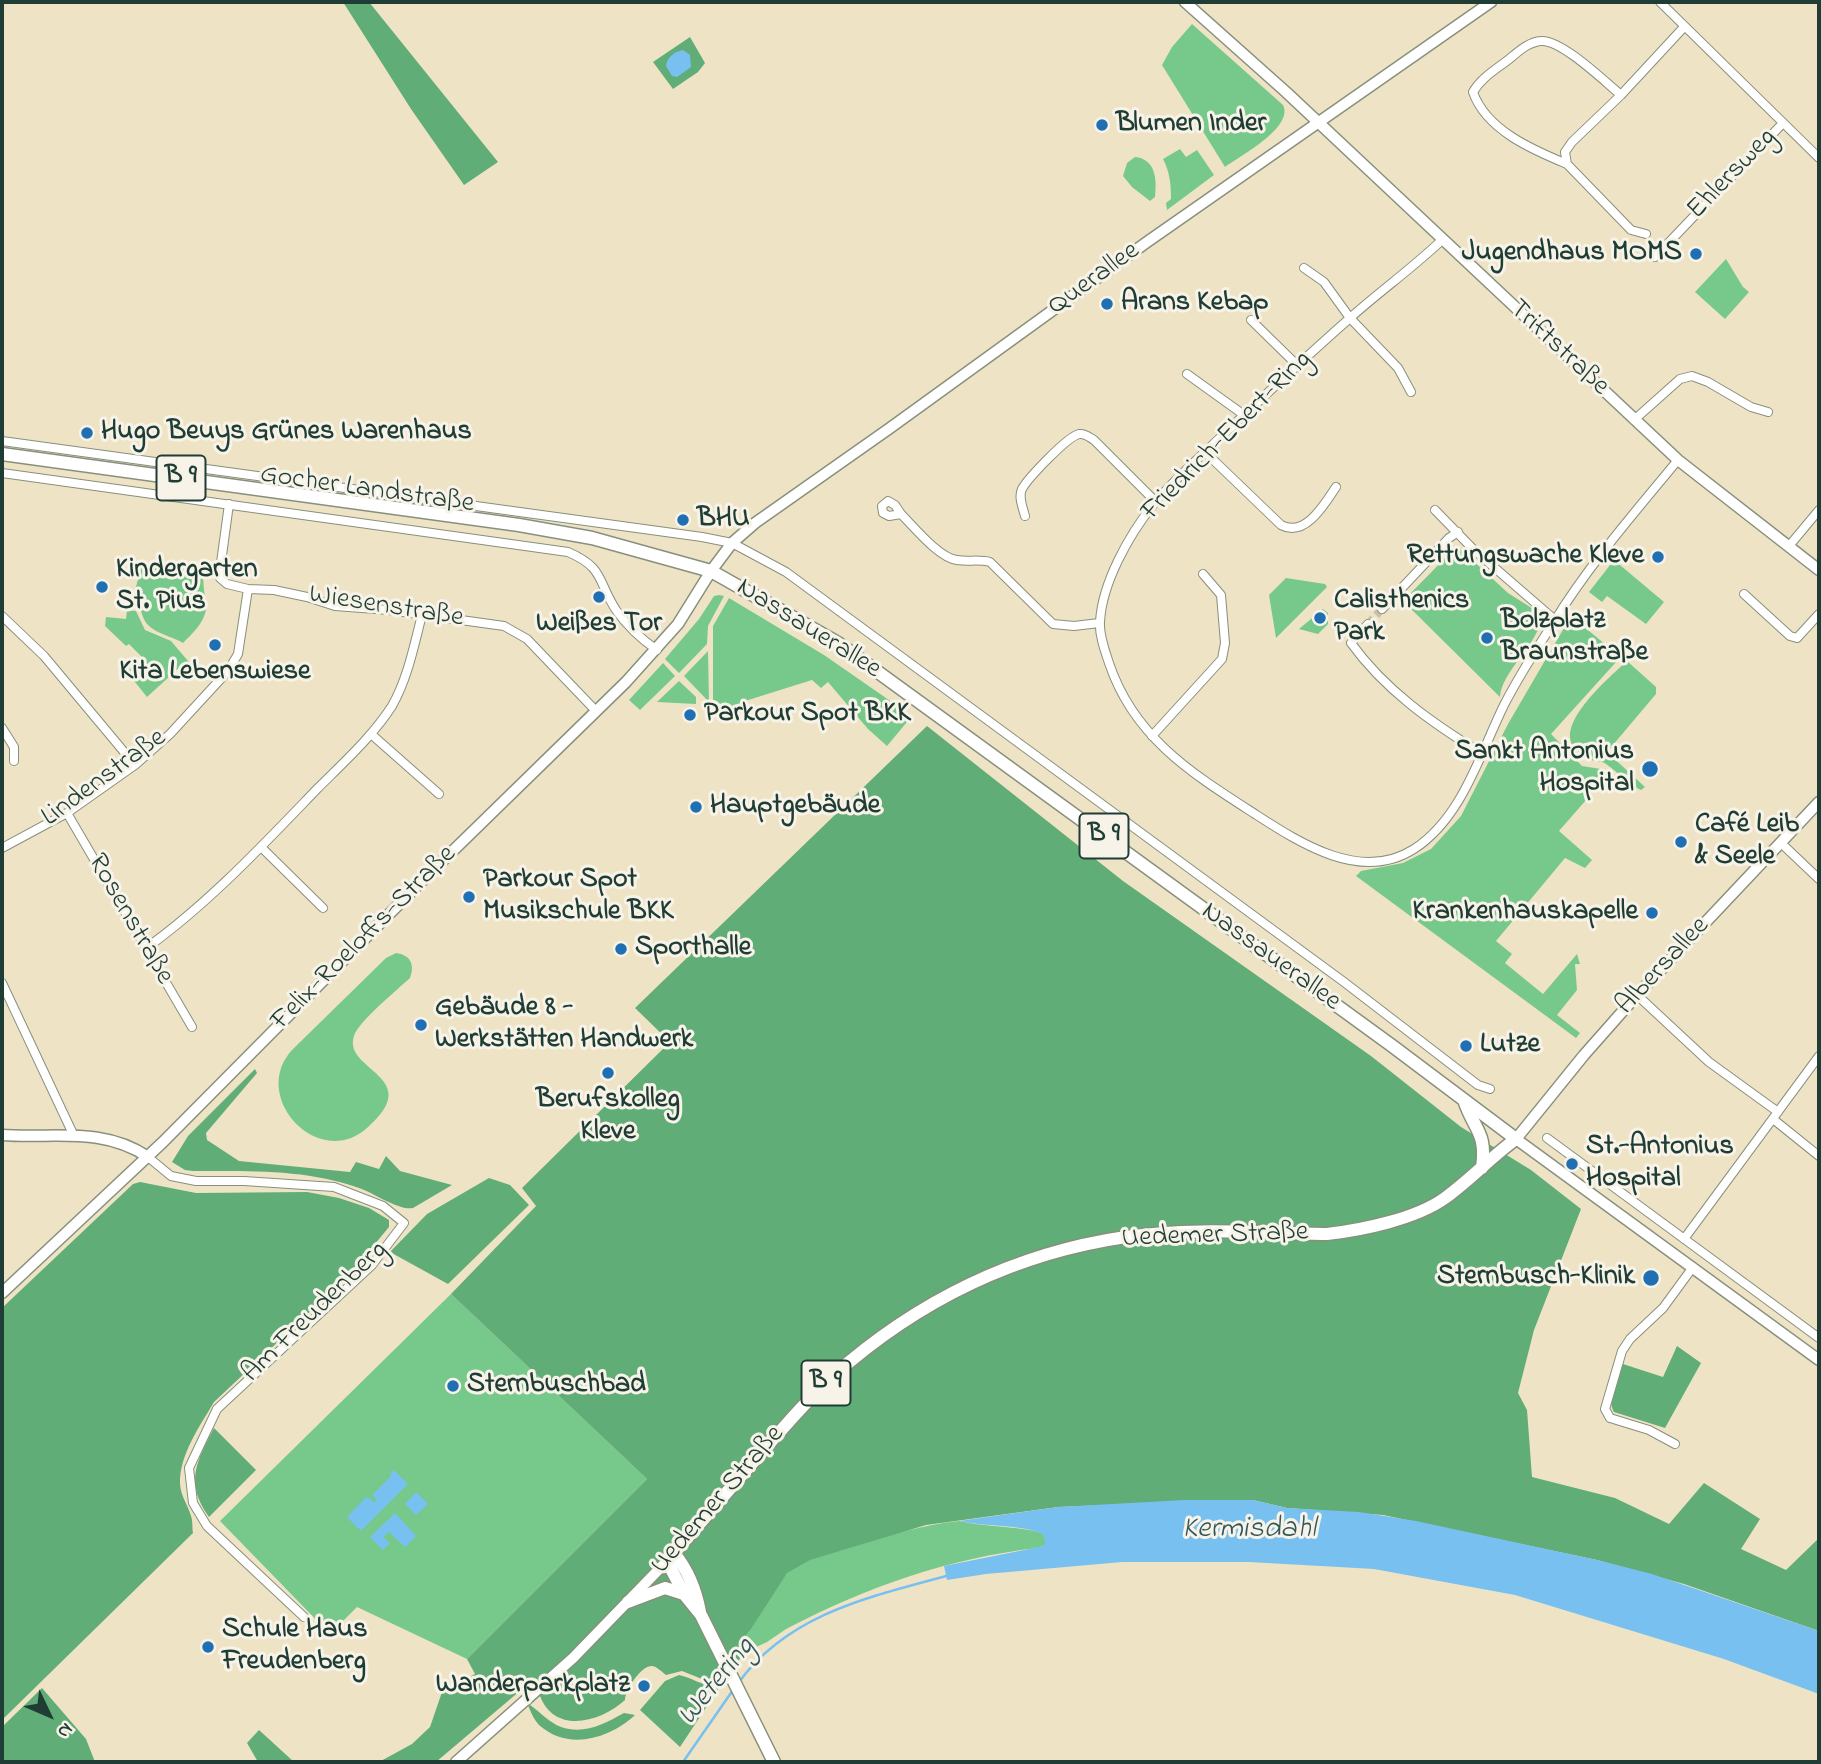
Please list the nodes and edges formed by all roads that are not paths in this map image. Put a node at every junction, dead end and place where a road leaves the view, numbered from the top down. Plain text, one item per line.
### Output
1 (1185, 2) edge
2 (1491, 2) edge
3 (1660, 2) edge
4 (1684, 27) junction
5 (1621, 95) junction
6 (1318, 123) junction
7 (1783, 123) junction
8 (1819, 158) edge
9 (1567, 164) junction
10 (1646, 234) dead end
11 (1443, 239) junction
12 (1655, 257) dead end
13 (1304, 268) dead end
14 (1350, 317) junction
15 (1251, 320) dead end
16 (1297, 366) junction
17 (1187, 374) dead end
18 (1411, 393) dead end
19 (1768, 412) dead end
20 (1244, 415) junction
21 (1633, 420) junction
22 (2, 441) edge
23 (1205, 452) junction
24 (2, 454) edge
25 (1678, 460) junction
26 (2, 473) edge
27 (1336, 487) dead end
28 (1155, 502) junction
29 (229, 504) junction
30 (1435, 510) dead end
31 (1819, 510) edge
32 (901, 514) dead end
33 (1025, 516) dead end
34 (1458, 532) junction
35 (736, 539) junction
36 (1789, 546) junction
37 (1819, 570) edge
38 (711, 571) junction
39 (1203, 574) dead end
40 (248, 589) junction
41 (1744, 594) dead end
42 (1382, 609) tunnel mouth
43 (1819, 614) edge
44 (422, 615) junction
45 (2, 617) edge
46 (1555, 620) junction
47 (1100, 623) junction
48 (1368, 624) tunnel mouth
49 (657, 650) junction
50 (596, 711) junction
51 (2, 727) edge
52 (371, 734) junction
53 (1152, 736) junction
54 (1481, 753) junction
55 (14, 761) dead end
56 (135, 765) junction
57 (439, 794) dead end
58 (1819, 802) edge
59 (67, 813) junction
60 (1781, 843) junction
61 (261, 847) junction
62 (2, 848) edge
63 (1819, 879) edge
64 (323, 908) dead end
65 (145, 949) junction
66 (2, 983) edge
67 (1637, 995) junction
68 (192, 1027) dead end
69 (1819, 1056) edge
70 (1490, 1089) dead end
71 (1464, 1099) junction
72 (1775, 1116) junction
73 (73, 1134) junction
74 (2, 1135) edge
75 (1547, 1138) dead end
76 (1516, 1139) junction
77 (1819, 1156) edge
78 (148, 1157) junction
79 (1482, 1168) junction
80 (1684, 1239) junction
81 (1693, 1267) junction
82 (2, 1293) edge
83 (1819, 1338) edge
84 (1819, 1360) edge
85 (1675, 1444) dead end
86 (671, 1557) junction
87 (684, 1594) junction
88 (628, 1602) junction
89 (701, 1615) junction
90 (304, 1617) dead end
91 (456, 1762) edge
92 (774, 1762) edge

1 - 6 street, Triftstraße
2 - 6 street, Querallee
3 - 4 street
4 - 5 street
4 - 7 street
5 - 9 street
5 - 9 street
6 - 11 street, Triftstraße
6 - 35 street, Querallee
7 - 8 street
7 - 12 street, Ehlersweg
9 - 10 street
11 - 14 street, Friedrich-Ebert-Ring
11 - 21 street, Triftstraße
13 - 14 street
14 - 16 street, Friedrich-Ebert-Ring
14 - 18 street
15 - 16 street
16 - 20 street, Friedrich-Ebert-Ring
17 - 20 street
19 - 21 street
20 - 23 street, Friedrich-Ebert-Ring
21 - 25 street, Triftstraße
22 - 35 street, Gocher Landstraße
23 - 27 street
23 - 28 street, Friedrich-Ebert-Ring
24 - 38 main road, Gocher Landstraße / B 9
25 - 36 street, Triftstraße
25 - 46 street, Friedrich-Ebert-Ring
26 - 29 street, Gocher Landstraße
28 - 33 street
28 - 47 street, Friedrich-Ebert-Ring
29 - 40 street, Wiesenstraße
29 - 49 street, Gocher Landstraße
30 - 34 street
31 - 36 street
32 - 47 street
34 - 42 street
34 - 46 street
35 - 38 street, Querallee
35 - 70 street, Nassauerallee
36 - 37 street, Triftstraße
38 - 49 street, Felix-Roeloffs-Straße
38 - 71 main road, Nassauerallee / B 9
39 - 53 street
40 - 44 street, Wiesenstraße
40 - 56 street, Lindenstraße
41 - 43 street
44 - 50 street, Wiesenstraße
44 - 52 street
45 - 56 street
46 - 54 street, Friedrich-Ebert-Ring
47 - 53 street, Friedrich-Ebert-Ring
48 - 54 street
49 - 50 street, Felix-Roeloffs-Straße
50 - 78 street, Felix-Roeloffs-Straße
51 - 55 street
52 - 57 street
52 - 61 street
53 - 54 street, Friedrich-Ebert-Ring
56 - 59 street, Lindenstraße
58 - 60 street, Albersallee
59 - 62 street, Lindenstraße
59 - 65 street, Rosenstraße
60 - 63 street
60 - 67 street, Albersallee
61 - 64 street
61 - 65 street
65 - 68 street, Rosenstraße
66 - 73 street
67 - 72 street
67 - 76 street, Albersallee
69 - 72 street
71 - 76 main road, Nassauerallee / B 9
71 - 79 main road
72 - 77 street
72 - 80 street
73 - 74 street
73 - 78 street
75 - 80 street
76 - 79 main road, Uedemer Straße / B 9
76 - 81 street, Nassauerallee
78 - 82 street, Felix-Roeloffs-Straße
78 - 90 street, Am Freudenberg
79 - 86 main road, Uedemer Straße / B 9
80 - 83 street
81 - 84 street, Nassauerallee
81 - 85 street
86 - 87 main road
86 - 88 street, Uedemer Straße
86 - 89 main road
87 - 88 main road
87 - 89 main road
88 - 91 street, Uedemer Straße
89 - 92 main road

